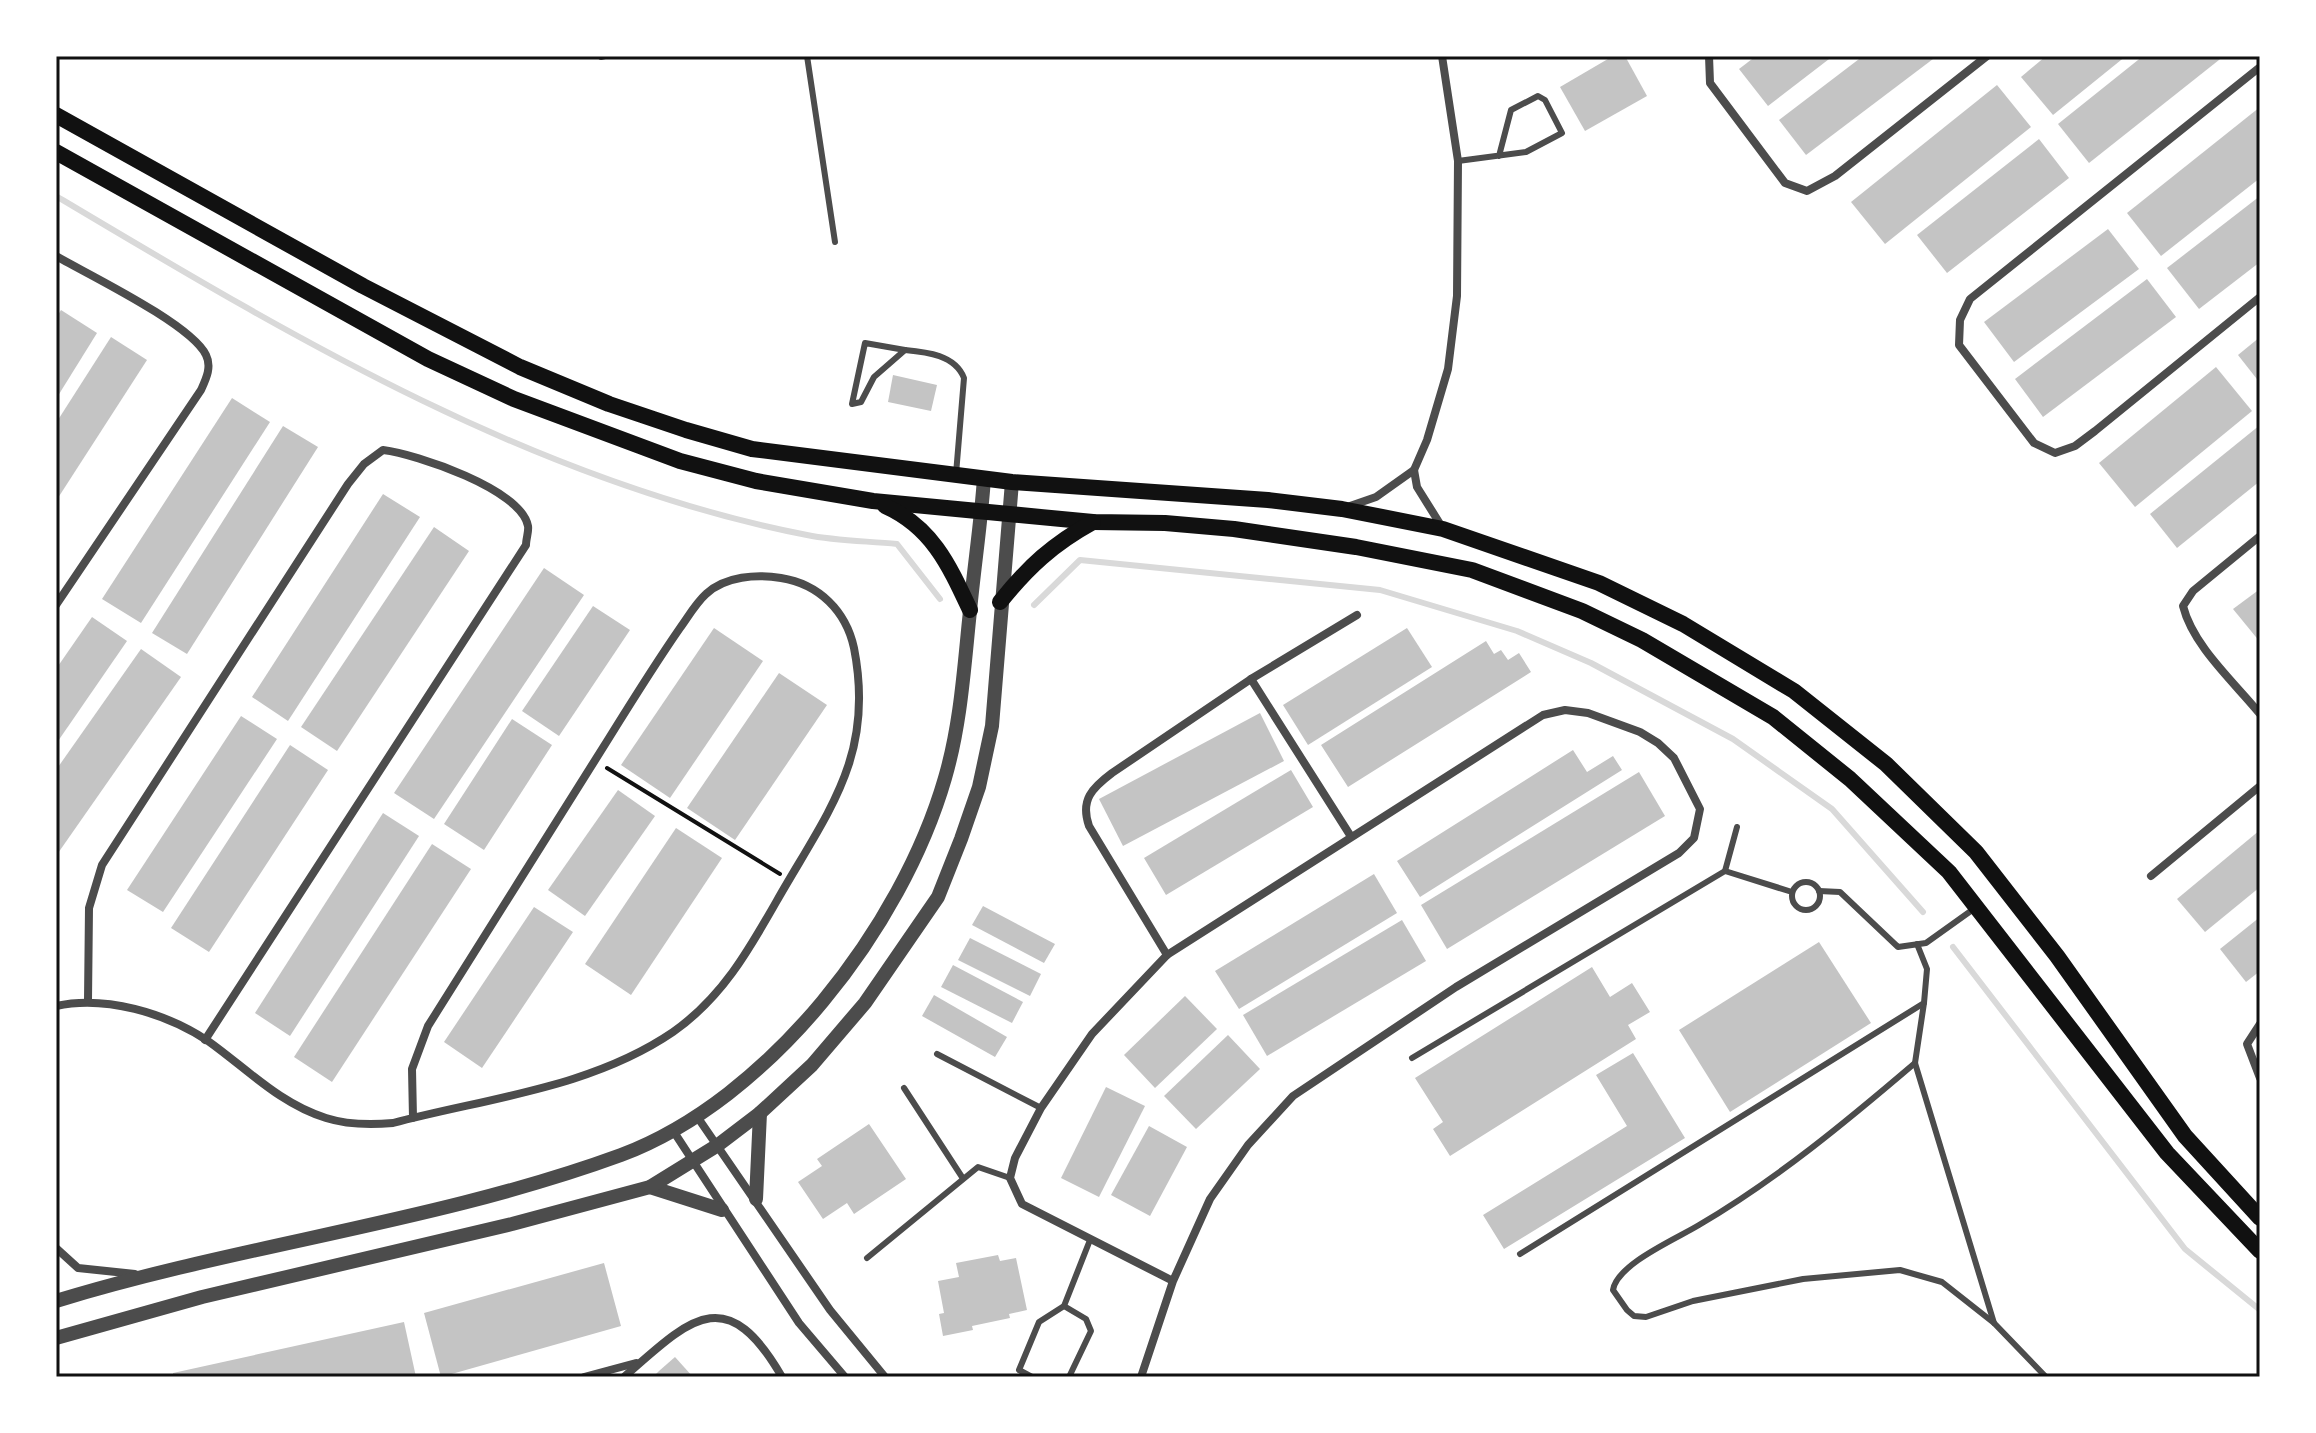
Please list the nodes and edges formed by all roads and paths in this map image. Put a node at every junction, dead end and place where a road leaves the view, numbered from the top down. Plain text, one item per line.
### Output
1 (807, 56) edge
2 (1442, 56) edge
3 (1987, 56) edge
4 (1708, 57) edge
5 (2260, 67) edge
6 (56, 115) edge
7 (56, 152) edge
8 (1499, 156) junction
9 (1458, 161) junction
10 (835, 242) dead end
11 (56, 256) edge
12 (2260, 297) edge
13 (905, 350) junction
14 (1414, 470) junction
15 (956, 474) junction
16 (984, 478) junction
17 (1012, 482) junction
18 (873, 501) junction
19 (1342, 509) junction
20 (982, 510) junction
21 (1009, 513) junction
22 (1093, 522) junction
23 (1443, 529) junction
24 (2260, 536) edge
25 (1000, 602) junction
26 (56, 605) edge
27 (970, 610) junction
28 (1357, 615) dead end
29 (1251, 679) junction
30 (2260, 714) edge
31 (595, 760) junction
32 (2260, 786) edge
33 (1737, 827) dead end
34 (1350, 835) junction
35 (1725, 871) junction
36 (2151, 876) dead end
37 (789, 880) junction
38 (1819, 891) junction
39 (1792, 892) junction
40 (1978, 906) junction
41 (1917, 944) junction
42 (1167, 955) junction
43 (88, 1000) junction
44 (1924, 1003) junction
45 (56, 1006) edge
46 (2259, 1025) edge
47 (205, 1040) junction
48 (937, 1054) dead end
49 (1412, 1058) dead end
50 (1915, 1063) junction
51 (2260, 1078) edge
52 (904, 1088) dead end
53 (1041, 1108) junction
54 (760, 1113) junction
55 (696, 1114) junction
56 (413, 1118) junction
57 (672, 1129) junction
58 (718, 1145) junction
59 (692, 1161) junction
60 (962, 1177) junction
61 (1010, 1178) junction
62 (650, 1187) junction
63 (756, 1199) junction
64 (722, 1210) junction
65 (2260, 1218) edge
66 (1090, 1240) junction
67 (56, 1248) edge
68 (2260, 1251) edge
69 (1520, 1254) dead end
70 (867, 1258) dead end
71 (143, 1274) junction
72 (1173, 1281) junction
73 (56, 1301) edge
74 (1064, 1306) junction
75 (1994, 1323) junction
76 (56, 1338) edge
77 (641, 1362) junction
78 (584, 1377) edge
79 (624, 1377) edge
80 (782, 1377) edge
81 (845, 1377) edge
82 (885, 1377) edge
83 (1032, 1377) edge
84 (1069, 1377) edge
85 (1141, 1377) edge
86 (2046, 1377) edge

1 - 10 lane
2 - 9 street
3 - 4 street
5 - 12 street
6 - 15 main road
7 - 18 main road
8 - 8 lane
8 - 9 lane
9 - 14 street
11 - 26 street
13 - 13 lane
13 - 15 lane
14 - 19 street
14 - 23 street
15 - 16 main road
16 - 17 main road
16 - 20 street
17 - 19 main road
17 - 21 street
18 - 20 main road
18 - 27 main road
19 - 23 main road
20 - 21 main road
20 - 27 street
21 - 22 main road
21 - 25 street
22 - 25 main road
22 - 40 main road
23 - 65 main road
24 - 30 street
25 - 54 street
27 - 55 street
28 - 29 street
29 - 34 street
29 - 42 street
31 - 37 path
31 - 37 street
31 - 56 street
32 - 36 street
33 - 35 lane
34 - 42 street
34 - 72 street
35 - 39 lane
35 - 49 lane
37 - 56 street
38 - 39 lane
38 - 39 lane
38 - 41 lane
40 - 41 lane
40 - 68 main road
41 - 44 lane
42 - 53 street
43 - 45 street
43 - 47 street
43 - 47 street
44 - 50 lane
44 - 69 lane
46 - 51 street
47 - 56 street
48 - 53 lane
50 - 75 lane
50 - 75 lane
52 - 60 lane
53 - 61 street
54 - 58 street
54 - 63 street
55 - 57 street
55 - 58 street
57 - 59 street
57 - 71 street
58 - 59 street
58 - 63 street
59 - 62 street
59 - 64 street
60 - 61 lane
60 - 70 lane
61 - 66 street
62 - 64 street
62 - 76 street
63 - 82 street
64 - 81 street
66 - 72 street
66 - 74 lane
67 - 71 street
71 - 73 street
72 - 85 street
74 - 83 lane
74 - 84 lane
75 - 86 lane
77 - 78 street
77 - 79 street
77 - 80 street

